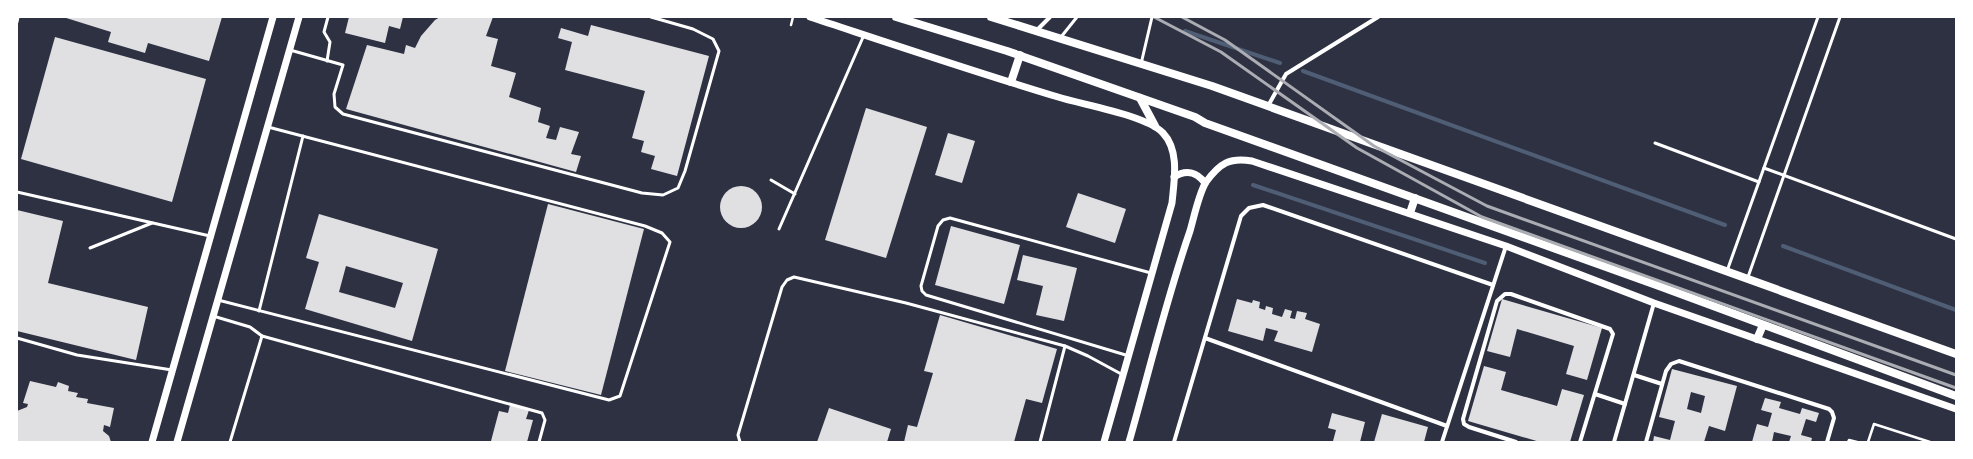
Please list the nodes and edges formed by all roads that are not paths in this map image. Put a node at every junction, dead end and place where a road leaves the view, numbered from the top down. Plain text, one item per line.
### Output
1 (18, 17) edge
2 (273, 17) edge
3 (299, 17) edge
4 (328, 17) edge
5 (651, 17) edge
6 (810, 17) edge
7 (896, 17) edge
8 (991, 17) edge
9 (1050, 17) edge
10 (1078, 17) edge
11 (1152, 17) edge
12 (1378, 17) edge
13 (1818, 17) edge
14 (1840, 17) edge
15 (1012, 20) edge
16 (17, 22) edge
17 (1036, 31) junction
18 (864, 35) junction
19 (1060, 39) junction
20 (290, 50) junction
21 (1020, 55) junction
22 (327, 61) junction
23 (1141, 64) junction
24 (1012, 82) junction
25 (1140, 98) junction
26 (1268, 106) junction
27 (1155, 126) junction
28 (268, 127) junction
29 (303, 136) junction
30 (1655, 143) dead end
31 (1764, 168) junction
32 (1783, 175) junction
33 (1174, 177) junction
34 (770, 180) dead end
35 (1759, 182) junction
36 (1206, 183) junction
37 (17, 192) edge
38 (795, 194) junction
39 (1415, 198) junction
40 (1410, 213) junction
41 (152, 223) junction
42 (779, 229) dead end
43 (211, 236) junction
44 (1956, 239) edge
45 (1506, 246) junction
46 (90, 248) dead end
47 (1727, 271) junction
48 (1152, 273) junction
49 (1748, 278) junction
50 (1493, 284) junction
51 (218, 300) junction
52 (1654, 303) junction
53 (259, 311) junction
54 (213, 316) junction
55 (1763, 325) junction
56 (262, 336) junction
57 (17, 338) edge
58 (1205, 338) junction
59 (1757, 339) junction
60 (1065, 346) junction
61 (1956, 354) edge
62 (1129, 356) junction
63 (172, 370) junction
64 (1123, 375) junction
65 (1634, 375) junction
66 (1662, 384) junction
67 (1595, 394) junction
68 (1956, 396) edge
69 (1625, 404) junction
70 (1956, 409) edge
71 (1447, 426) junction
72 (152, 442) edge
73 (177, 442) edge
74 (230, 442) edge
75 (539, 442) edge
76 (740, 442) edge
77 (1040, 442) edge
78 (1104, 442) edge
79 (1129, 442) edge
80 (1174, 442) edge
81 (1442, 442) edge
82 (1516, 442) edge
83 (1580, 442) edge
84 (1614, 442) edge
85 (1646, 442) edge
86 (1827, 442) edge

1 - 16 lane
2 - 43 street
3 - 20 street
4 - 22 lane
5 - 22 lane
6 - 18 street
7 - 21 main road
8 - 15 main road
9 - 17 street
10 - 19 lane
11 - 23 lane
12 - 26 street
13 - 31 lane
14 - 32 lane
15 - 17 main road
17 - 19 main road
18 - 24 street
18 - 38 lane
19 - 23 main road
20 - 22 lane
20 - 28 street
21 - 24 main road
21 - 25 main road
23 - 26 main road
24 - 27 street
25 - 27 main road
25 - 39 main road
26 - 47 main road
27 - 33 street
28 - 29 lane
28 - 51 street
29 - 53 lane
29 - 53 lane
30 - 35 lane
31 - 32 lane
31 - 35 lane
32 - 44 lane
32 - 49 lane
33 - 36 street
33 - 48 street
34 - 38 lane
35 - 47 lane
36 - 40 street
36 - 79 street
37 - 41 lane
38 - 42 lane
39 - 40 main road
39 - 55 main road
40 - 45 street
41 - 43 lane
41 - 46 lane
43 - 63 street
45 - 50 street
45 - 52 street
47 - 49 main road
48 - 62 street
48 - 62 lane
49 - 61 main road
50 - 58 street
50 - 71 street
51 - 53 lane
51 - 54 street
52 - 59 street
52 - 65 street
54 - 56 lane
54 - 73 street
55 - 59 main road
55 - 68 main road
56 - 74 lane
56 - 75 lane
57 - 63 lane
58 - 71 street
58 - 80 street
59 - 70 street
60 - 64 lane
60 - 76 lane
60 - 77 lane
62 - 64 street
63 - 72 street
64 - 78 street
65 - 66 street
65 - 69 street
66 - 85 street
66 - 86 street
67 - 69 street
67 - 82 street
67 - 83 street
69 - 84 street
71 - 81 street

